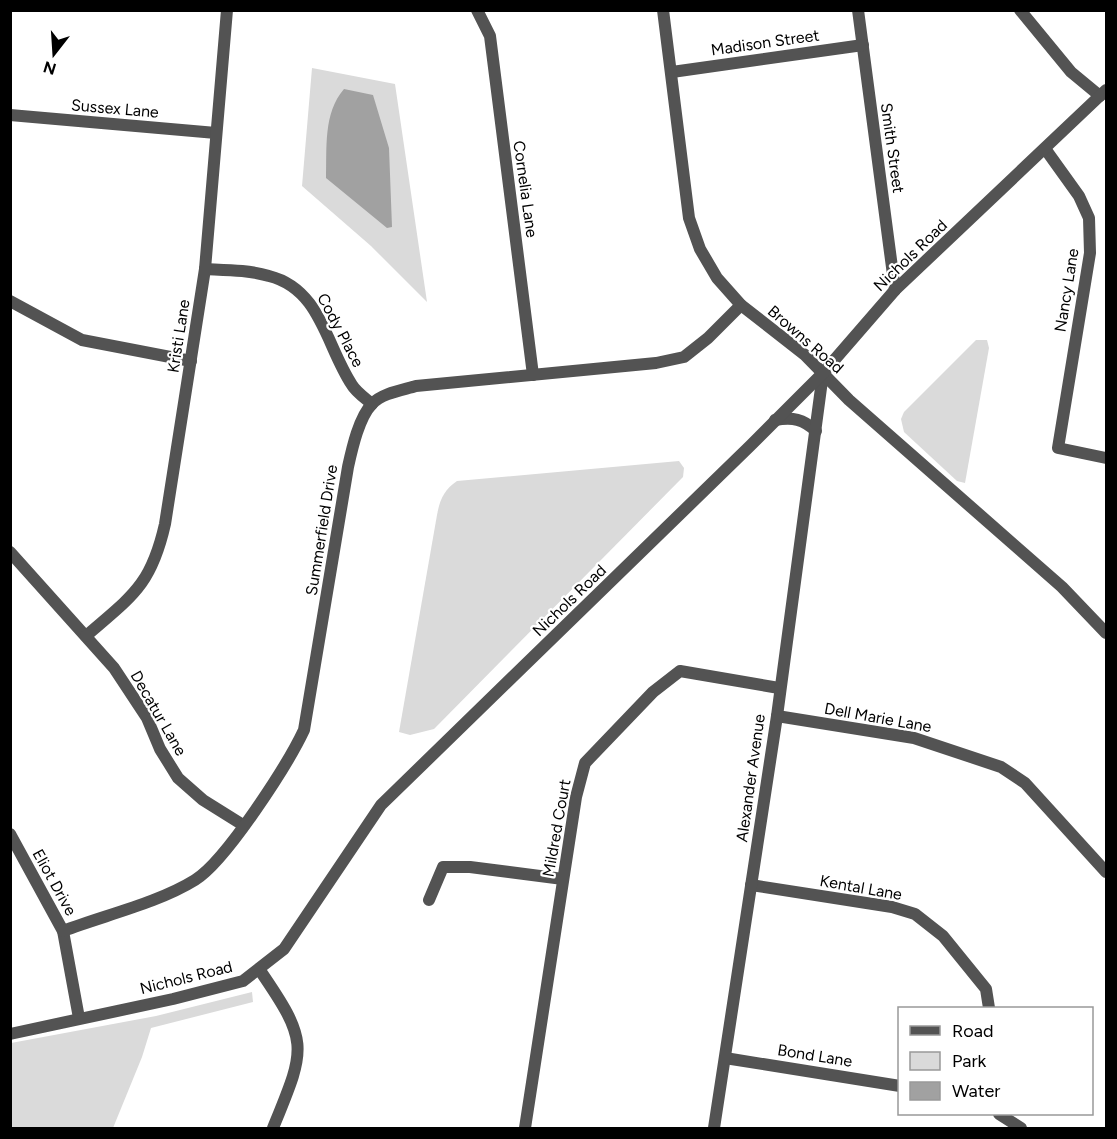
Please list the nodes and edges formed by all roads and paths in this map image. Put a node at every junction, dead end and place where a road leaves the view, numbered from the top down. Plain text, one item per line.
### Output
1 (227, 10) edge
2 (477, 10) edge
3 (663, 10) edge
4 (858, 10) edge
5 (1020, 10) edge
6 (863, 45) junction
7 (672, 72) junction
8 (1103, 93) edge
9 (10, 115) edge
10 (216, 133) junction
11 (1046, 150) junction
12 (205, 268) junction
13 (895, 290) junction
14 (10, 302) edge
15 (741, 305) junction
16 (191, 361) junction
17 (823, 373) junction
18 (533, 375) junction
19 (372, 404) junction
20 (775, 420) junction
21 (816, 431) junction
22 (1107, 458) edge
23 (10, 552) edge
24 (1107, 633) edge
25 (86, 636) junction
26 (779, 688) junction
27 (777, 716) junction
28 (243, 825) junction
29 (10, 834) edge
30 (1107, 872) edge
31 (563, 879) junction
32 (751, 885) junction
33 (429, 900) dead end
34 (63, 931) junction
35 (259, 969) junction
36 (989, 1007) edge
37 (79, 1018) junction
38 (10, 1034) edge
39 (725, 1058) junction
40 (898, 1086) edge
41 (1002, 1115) edge
42 (273, 1128) edge
43 (525, 1128) edge
44 (714, 1128) edge
45 (1021, 1128) edge

1 - 10 street, Kristi Lane
2 - 18 street, Cornelia Lane
3 - 7 street, Browns Road
4 - 6 street, Smith Street
5 - 8 street
6 - 7 street, Madison Street
6 - 13 street, Smith Street
7 - 15 street, Browns Road
8 - 11 street, Nichols Road
9 - 10 street, Sussex Lane
10 - 12 street, Kristi Lane
11 - 13 street, Nichols Road
11 - 22 street, Nancy Lane
12 - 16 street, Kristi Lane
12 - 19 street, Cody Place
13 - 17 street, Nichols Road
14 - 16 street
15 - 17 street, Browns Road
15 - 18 street
16 - 25 street, Kristi Lane
17 - 20 street, Nichols Road
17 - 21 street, Alexander Avenue
17 - 24 street, Browns Road
18 - 19 street
19 - 28 street, Summerfield Drive
20 - 21 street
20 - 35 street, Nichols Road
21 - 26 street, Alexander Avenue
23 - 25 street, Decatur Lane
25 - 28 street, Decatur Lane
26 - 27 street, Alexander Avenue
26 - 31 street, Mildred Court
27 - 30 street, Dell Marie Lane
27 - 32 street, Alexander Avenue
28 - 34 street, Summerfield Drive
29 - 34 street, Eliot Drive
31 - 33 street
31 - 43 street, Mildred Court
32 - 36 street, Kental Lane
32 - 39 street, Alexander Avenue
34 - 37 street, Eliot Drive
35 - 37 street, Nichols Road
35 - 42 street
37 - 38 street, Nichols Road
39 - 40 street, Bond Lane
39 - 44 street, Alexander Avenue
41 - 45 street

